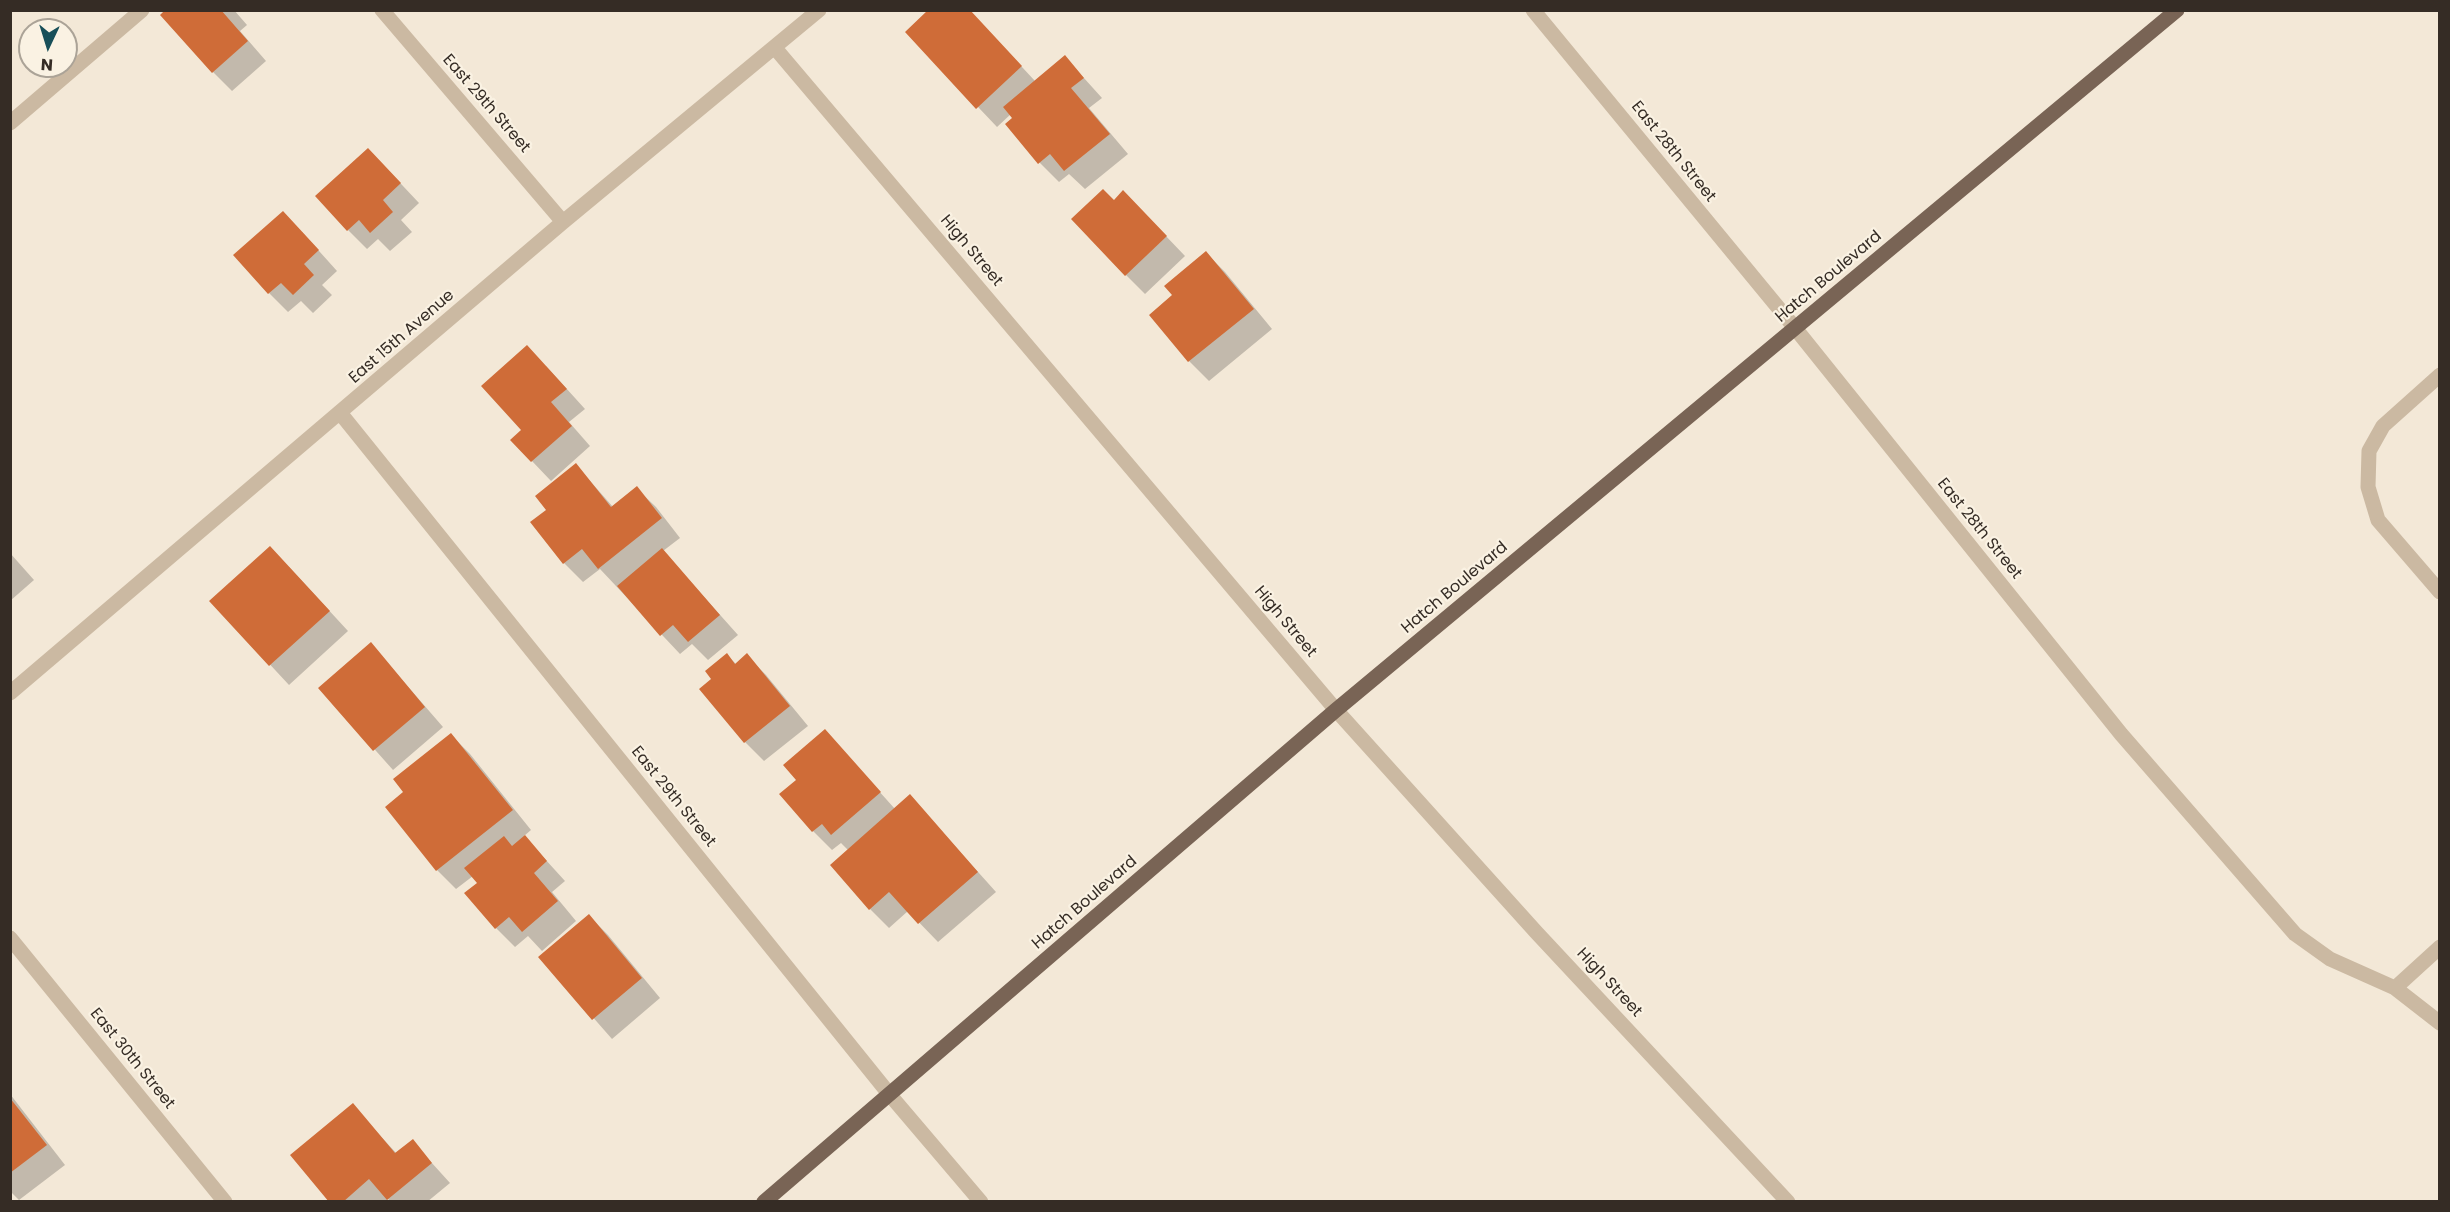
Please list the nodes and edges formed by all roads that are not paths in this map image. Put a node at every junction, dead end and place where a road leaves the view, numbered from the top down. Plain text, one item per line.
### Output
1 (142, 10) edge
2 (382, 10) edge
3 (819, 10) edge
4 (1533, 10) edge
5 (2177, 10) edge
6 (775, 48) junction
7 (10, 123) edge
8 (563, 222) junction
9 (1795, 328) junction
10 (2439, 375) edge
11 (340, 414) junction
12 (2439, 592) edge
13 (10, 693) edge
14 (1336, 710) junction
15 (10, 938) edge
16 (2439, 948) edge
17 (2395, 988) junction
18 (2439, 1023) edge
19 (890, 1095) junction
20 (225, 1202) edge
21 (764, 1202) edge
22 (981, 1202) edge
23 (1788, 1202) edge

1 - 7 street
2 - 8 street, East 29th Street
3 - 6 street, East 15th Avenue
4 - 9 street, East 28th Street
5 - 9 main road, Hatch Boulevard
6 - 8 street, East 15th Avenue
6 - 14 street, High Street
8 - 11 street, East 15th Avenue
9 - 14 main road, Hatch Boulevard
9 - 17 street, East 28th Street
10 - 12 street
11 - 13 street, East 15th Avenue
11 - 19 street, East 29th Street
14 - 19 main road, Hatch Boulevard
14 - 23 street, High Street
15 - 20 street, East 30th Street
16 - 17 street
17 - 18 street, East 28th Street
19 - 21 main road, Hatch Boulevard
19 - 22 street, East 29th Street

